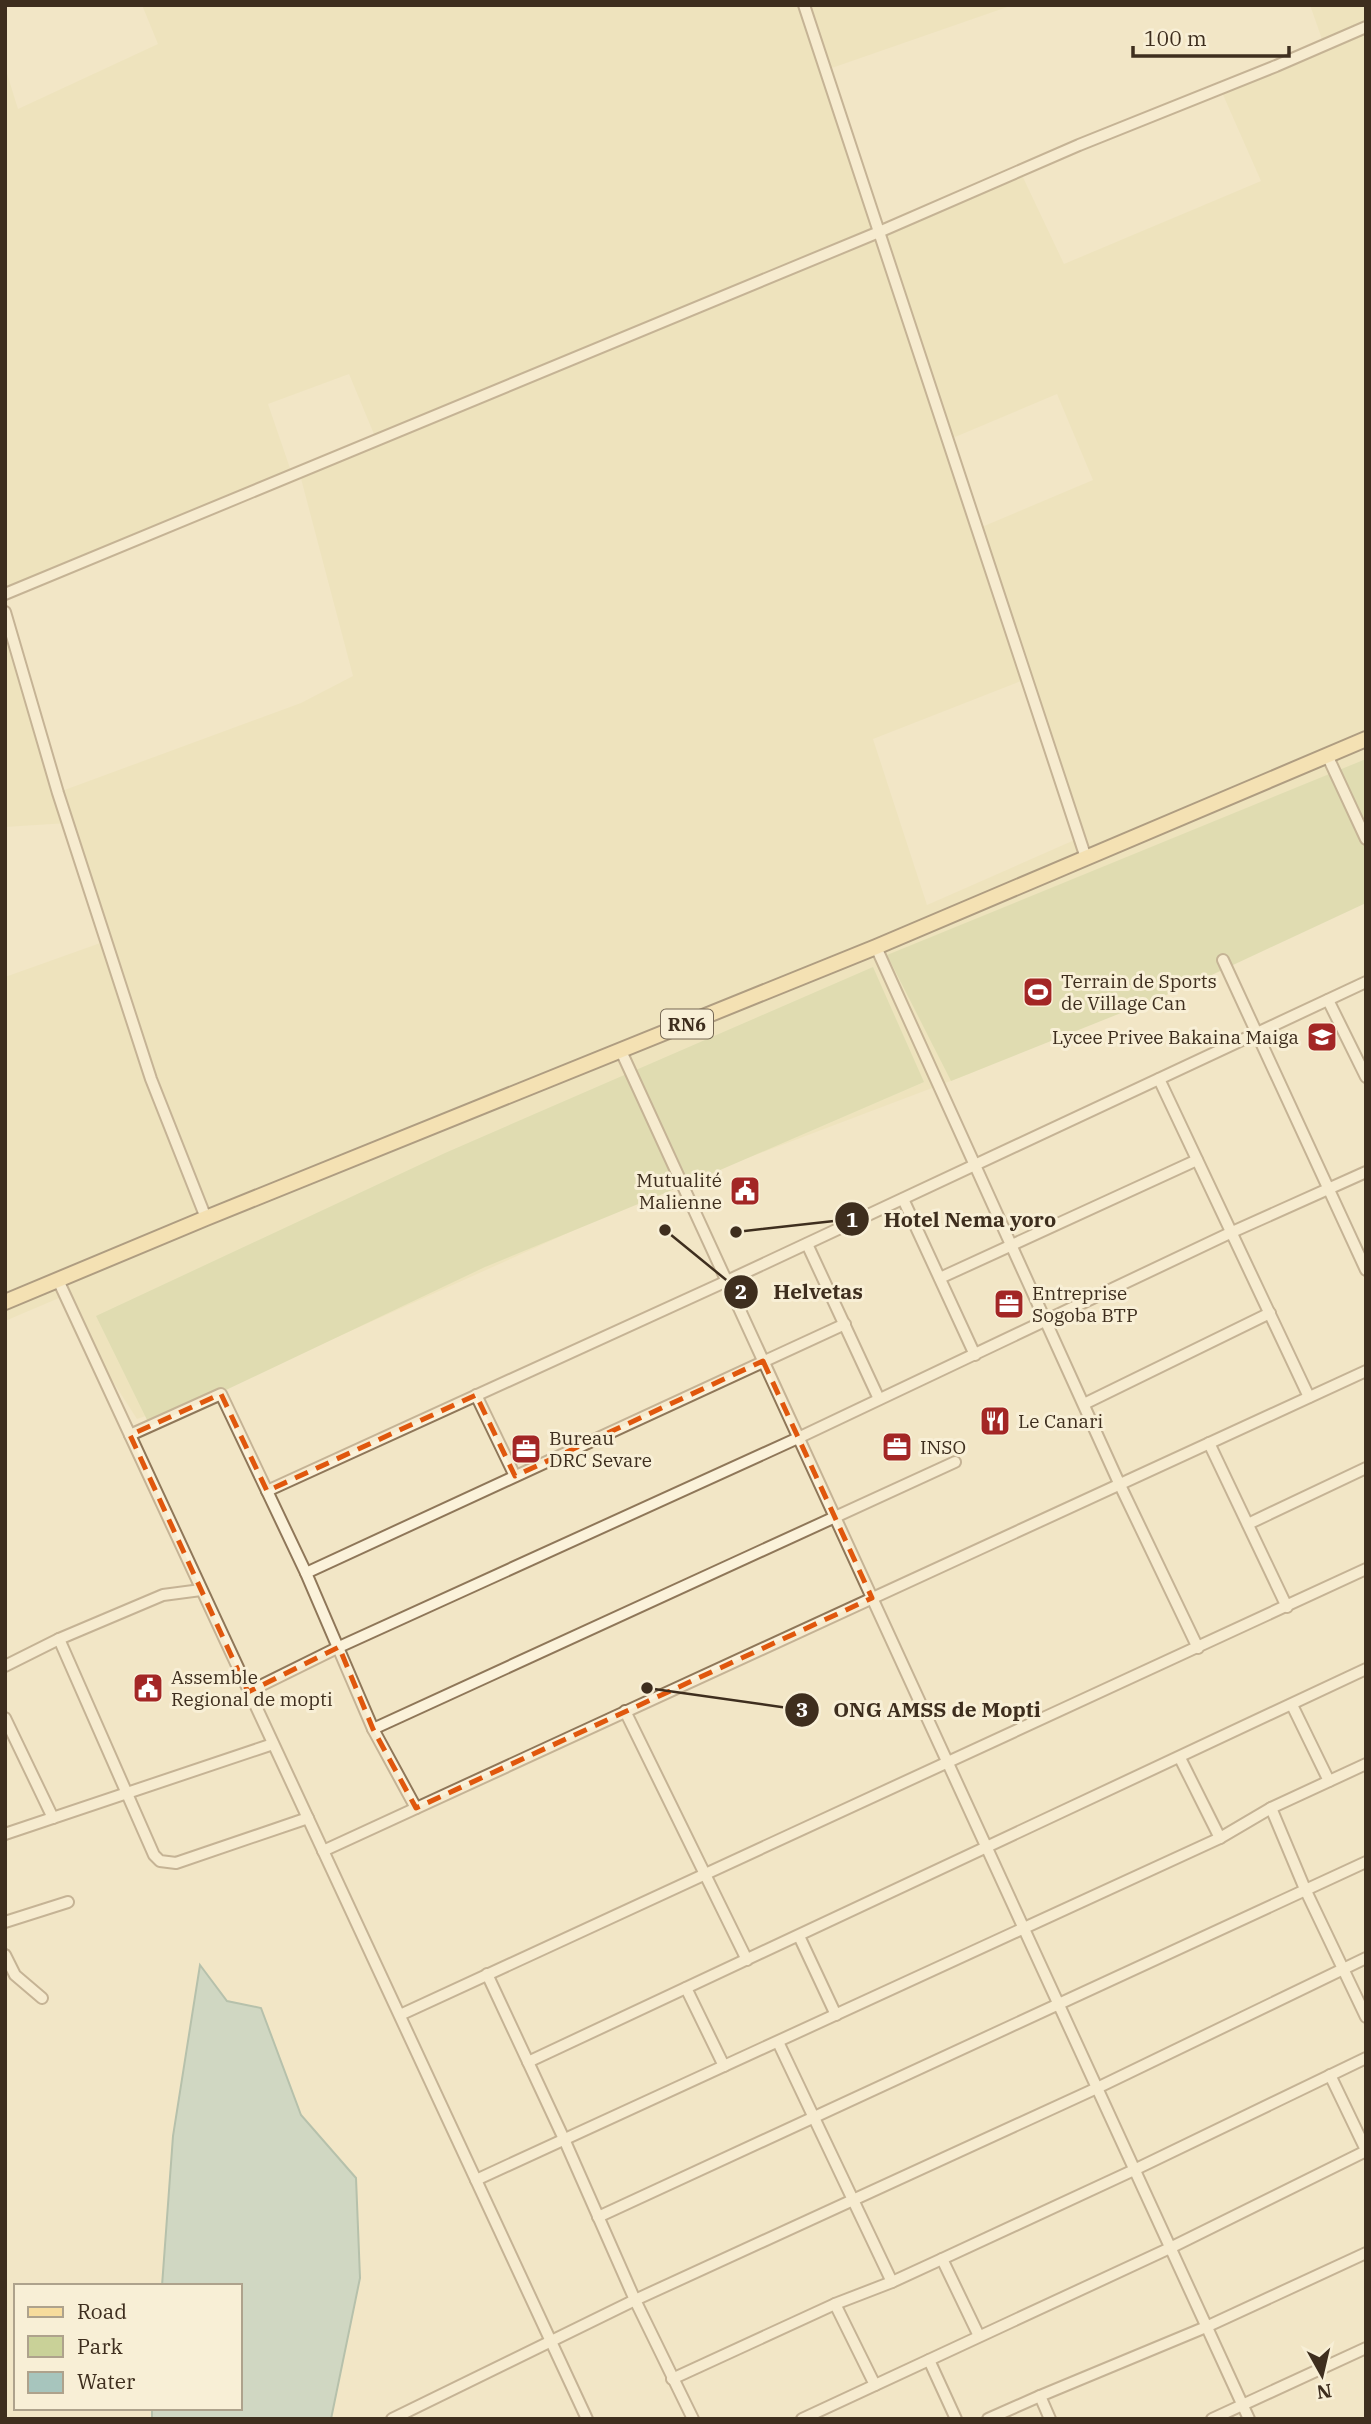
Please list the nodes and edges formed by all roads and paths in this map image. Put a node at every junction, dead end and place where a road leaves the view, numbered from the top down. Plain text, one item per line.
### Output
1 (804, 5) edge
2 (1366, 27) edge
3 (879, 232) junction
4 (5, 594) edge
5 (5, 612) edge
6 (1366, 739) edge
7 (1327, 755) junction
8 (1366, 839) edge
9 (1086, 858) junction
10 (876, 947) junction
11 (1223, 960) dead end
12 (1366, 982) edge
13 (1328, 1000) junction
14 (1256, 1033) junction
15 (621, 1051) junction
16 (1366, 1077) edge
17 (1158, 1079) junction
18 (1197, 1160) junction
19 (976, 1164) junction
20 (1366, 1172) edge
21 (1328, 1188) junction
22 (903, 1199) junction
23 (206, 1219) junction
24 (1230, 1233) junction
25 (807, 1244) junction
26 (1013, 1244) junction
27 (1366, 1270) edge
28 (940, 1278) junction
29 (58, 1280) junction
30 (727, 1281) junction
31 (5, 1302) edge
32 (1270, 1314) junction
33 (1047, 1321) junction
34 (845, 1324) junction
35 (975, 1354) junction
36 (764, 1361) junction
37 (1366, 1371) edge
38 (476, 1395) junction
39 (1309, 1396) junction
40 (880, 1399) junction
41 (1084, 1404) junction
42 (130, 1435) junction
43 (798, 1438) junction
44 (1209, 1443) junction
45 (955, 1462) dead end
46 (1366, 1468) edge
47 (515, 1476) junction
48 (1119, 1483) junction
49 (267, 1491) junction
50 (834, 1517) junction
51 (1248, 1524) junction
52 (1366, 1569) edge
53 (306, 1573) junction
54 (201, 1590) junction
55 (872, 1598) junction
56 (1287, 1607) junction
57 (59, 1639) junction
58 (339, 1647) junction
59 (1198, 1648) junction
60 (5, 1666) edge
61 (1366, 1669) edge
62 (248, 1692) junction
63 (1292, 1705) junction
64 (625, 1711) junction
65 (5, 1718) edge
66 (373, 1729) junction
67 (273, 1744) junction
68 (1180, 1758) junction
69 (948, 1763) junction
70 (1366, 1764) edge
71 (1329, 1781) junction
72 (127, 1794) junction
73 (416, 1808) junction
74 (1271, 1808) junction
75 (53, 1818) junction
76 (308, 1818) junction
77 (5, 1834) edge
78 (1220, 1838) junction
79 (986, 1847) junction
80 (323, 1850) junction
81 (1366, 1862) edge
82 (705, 1874) junction
83 (1305, 1889) junction
84 (68, 1902) dead end
85 (5, 1922) edge
86 (1024, 1929) junction
87 (799, 1936) junction
88 (5, 1955) edge
89 (1366, 1958) edge
90 (747, 1960) junction
91 (1341, 1968) junction
92 (487, 1974) junction
93 (686, 1988) junction
94 (42, 1998) dead end
95 (1059, 2005) junction
96 (400, 2015) junction
97 (836, 2015) junction
98 (1366, 2017) edge
99 (778, 2042) junction
100 (1366, 2058) edge
101 (528, 2062) junction
102 (724, 2066) junction
103 (1330, 2075) junction
104 (1097, 2088) junction
105 (815, 2118) junction
106 (564, 2139) junction
107 (1366, 2150) edge
108 (1134, 2170) junction
109 (476, 2180) junction
110 (854, 2201) junction
111 (598, 2217) junction
112 (1170, 2248) junction
113 (1366, 2253) edge
114 (942, 2259) junction
115 (892, 2282) junction
116 (635, 2300) junction
117 (835, 2304) junction
118 (1206, 2327) junction
119 (979, 2336) junction
120 (551, 2340) junction
121 (1366, 2348) edge
122 (929, 2360) junction
123 (672, 2379) junction
124 (875, 2385) junction
125 (1040, 2396) junction
126 (1242, 2405) junction
127 (392, 2419) edge
128 (587, 2419) edge
129 (693, 2419) edge
130 (802, 2419) edge
131 (956, 2419) edge
132 (988, 2419) edge
133 (1050, 2419) edge
134 (1212, 2419) edge
135 (1248, 2419) edge

1 - 3 street
2 - 3 street
3 - 4 street
3 - 9 street
5 - 23 street
6 - 7 main road, RN6
7 - 8 street
7 - 9 main road, RN6
9 - 10 main road, RN6
10 - 15 main road, RN6
10 - 19 street
11 - 14 street
12 - 13 street
13 - 14 street
13 - 16 street
14 - 17 street
14 - 21 street
15 - 23 main road, RN6
15 - 30 street
17 - 18 street
17 - 19 street
18 - 24 street
18 - 26 street
19 - 22 street
19 - 26 street
20 - 21 street
21 - 24 street
21 - 27 street
22 - 25 street
22 - 28 street
23 - 29 main road, RN6
24 - 32 street
24 - 33 street
25 - 30 street
25 - 34 street
26 - 28 street
26 - 33 street
28 - 35 street
29 - 31 main road, RN6
29 - 42 street
30 - 36 street
30 - 38 street
32 - 39 street
32 - 41 street
33 - 35 street
33 - 41 street
34 - 36 street
34 - 40 street
35 - 40 street
36 - 43 street
36 - 47 street
37 - 39 street
38 - 47 street
38 - 49 street
39 - 44 street
40 - 43 street
41 - 48 street
42 - 49 street
42 - 54 street
43 - 50 street
43 - 58 street
44 - 48 street
44 - 51 street
45 - 50 street
46 - 51 street
47 - 53 street
48 - 55 street
48 - 59 street
49 - 53 street
50 - 55 street
50 - 66 street
51 - 56 street
52 - 56 street
53 - 58 street
54 - 57 street
54 - 62 street
55 - 64 street
55 - 69 street
56 - 59 street
57 - 60 street
57 - 72 street
58 - 62 street
58 - 66 street
59 - 69 street
61 - 63 street
62 - 67 street
63 - 68 street
63 - 71 street
64 - 73 street
64 - 82 street
65 - 75 street
66 - 73 street
67 - 72 street
67 - 76 street
68 - 78 street
68 - 79 street
69 - 79 street
69 - 82 street
70 - 71 street
71 - 74 street
72 - 75 street
72 - 76 street
73 - 80 street
74 - 78 street
74 - 83 street
75 - 77 street
76 - 80 street
78 - 86 street
79 - 86 street
79 - 87 street
80 - 96 street
81 - 83 street
82 - 90 street
82 - 92 street
83 - 91 street
83 - 95 street
84 - 85 street
86 - 95 street
86 - 97 street
87 - 90 street
87 - 97 street
88 - 94 street
89 - 91 street
90 - 93 street
91 - 98 street
91 - 104 street
92 - 96 street
92 - 101 street
93 - 101 street
93 - 102 street
95 - 104 street
95 - 105 street
96 - 109 street
97 - 99 street
99 - 102 street
99 - 105 street
100 - 103 street
101 - 106 street
102 - 106 street
103 - 107 street
103 - 108 street
104 - 108 street
104 - 110 street
105 - 110 street
105 - 111 street
106 - 109 street
106 - 111 street
107 - 112 street
108 - 112 street
108 - 114 street
109 - 120 street
110 - 115 street
110 - 116 street
111 - 116 street
112 - 118 street
112 - 119 street
113 - 118 street
114 - 115 street
114 - 119 street
115 - 117 street
116 - 120 street
116 - 123 street
117 - 123 street
117 - 124 street
118 - 125 street
118 - 126 street
119 - 122 street
120 - 127 street
120 - 128 street
121 - 126 street
122 - 124 street
122 - 131 street
123 - 129 street
124 - 130 street
125 - 132 street
125 - 133 street
126 - 134 street
126 - 135 street

